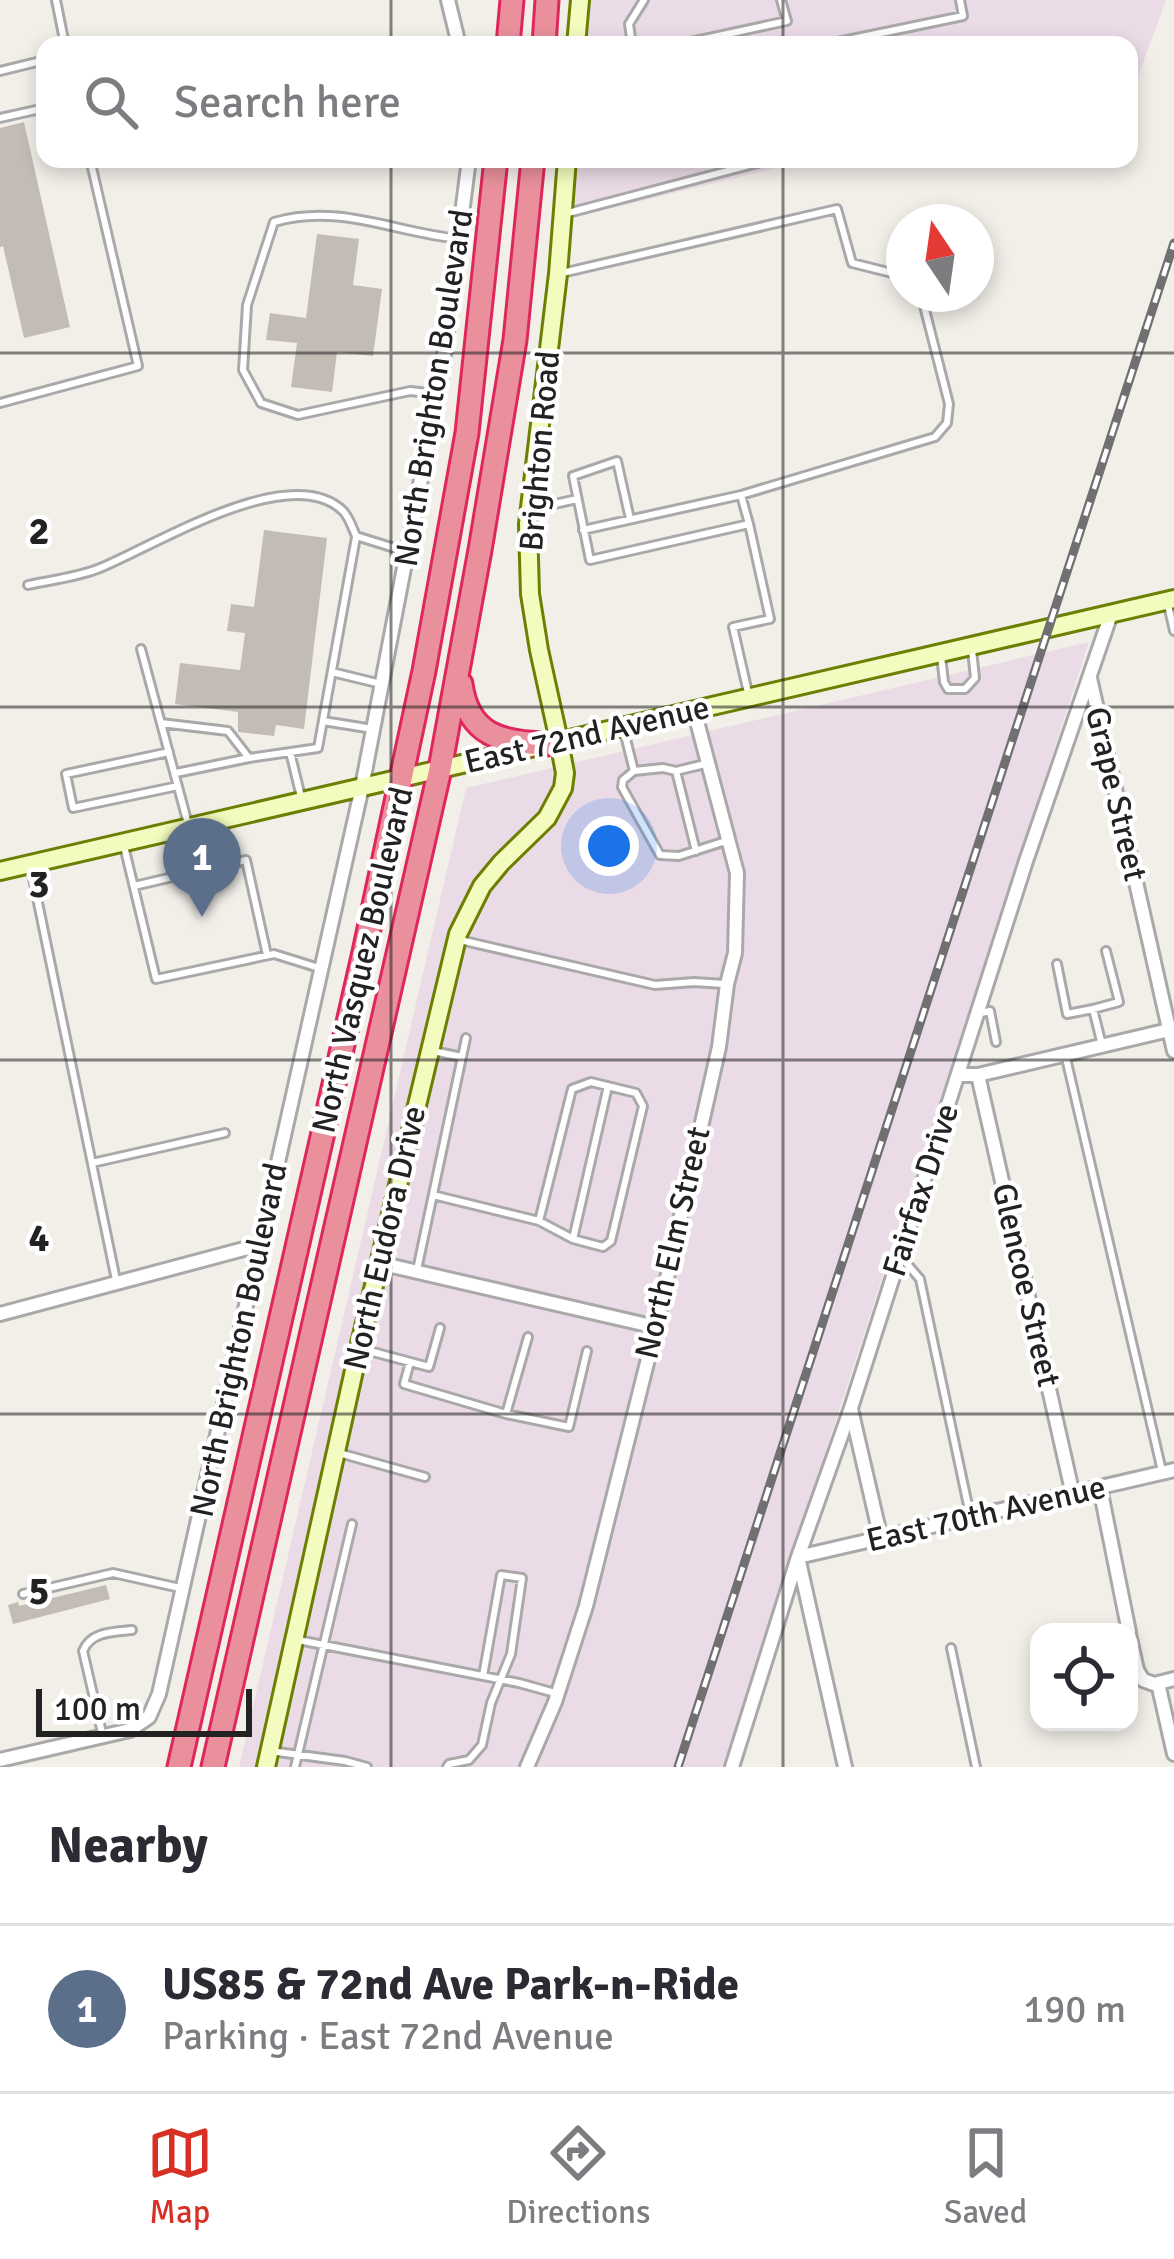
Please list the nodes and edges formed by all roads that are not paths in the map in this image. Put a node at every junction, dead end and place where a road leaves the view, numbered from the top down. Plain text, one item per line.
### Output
1 (56, 0) edge
2 (448, 0) edge
3 (512, 0) edge
4 (548, 0) edge
5 (580, 0) edge
6 (644, 0) edge
7 (782, 0) edge
8 (959, 0) edge
9 (63, 36) edge
10 (457, 36) edge
11 (509, 36) edge
12 (545, 36) edge
13 (577, 36) edge
14 (631, 36) edge
15 (718, 36) edge
16 (866, 36) edge
17 (36, 63) edge
18 (0, 70) edge
19 (36, 110) edge
20 (0, 118) edge
21 (92, 168) edge
22 (468, 168) edge
23 (495, 168) edge
24 (532, 168) edge
25 (566, 168) edge
26 (735, 168) edge
27 (563, 214) junction
28 (460, 238) junction
29 (886, 272) edge
30 (558, 274) junction
31 (925, 312) edge
32 (437, 394) junction
33 (0, 403) edge
34 (741, 495) junction
35 (577, 499) junction
36 (528, 510) junction
37 (630, 519) junction
38 (749, 524) junction
39 (583, 530) junction
40 (356, 536) junction
41 (407, 552) junction
42 (28, 585) dead end
43 (1171, 600) edge
44 (1112, 614) junction
45 (1174, 631) edge
46 (971, 646) junction
47 (141, 650) dead end
48 (940, 653) junction
49 (459, 671) junction
50 (332, 672) junction
51 (1090, 677) junction
52 (382, 685) junction
53 (749, 698) junction
54 (694, 710) junction
55 (323, 721) junction
56 (161, 723) junction
57 (623, 727) junction
58 (373, 729) junction
59 (553, 743) junction
60 (169, 752) junction
61 (290, 752) junction
62 (249, 758) junction
63 (709, 763) junction
64 (440, 769) junction
65 (634, 771) junction
66 (676, 771) junction
67 (174, 773) junction
68 (402, 778) junction
69 (178, 786) junction
70 (362, 787) junction
71 (302, 801) junction
72 (188, 827) junction
73 (729, 840) junction
74 (123, 842) junction
75 (696, 850) junction
76 (30, 864) junction
77 (0, 871) edge
78 (133, 886) junction
79 (457, 940) junction
80 (1106, 951) dead end
81 (267, 955) junction
82 (1057, 964) dead end
83 (321, 969) junction
84 (727, 984) junction
85 (1093, 1009) junction
86 (977, 1014) junction
87 (1172, 1029) edge
88 (466, 1038) dead end
89 (996, 1042) dead end
90 (1102, 1045) junction
91 (430, 1050) junction
92 (1174, 1052) edge
93 (1065, 1054) junction
94 (462, 1057) junction
95 (958, 1075) junction
96 (978, 1075) junction
97 (608, 1086) junction
98 (225, 1133) dead end
99 (92, 1163) junction
100 (433, 1195) junction
101 (539, 1221) junction
102 (573, 1239) junction
103 (259, 1245) junction
104 (900, 1255) junction
105 (379, 1263) junction
106 (417, 1271) junction
107 (117, 1284) junction
108 (0, 1314) edge
109 (656, 1327) junction
110 (440, 1328) dead end
111 (528, 1337) dead end
112 (359, 1348) junction
113 (587, 1351) dead end
114 (410, 1362) junction
115 (851, 1408) junction
116 (506, 1414) junction
117 (336, 1452) junction
118 (1168, 1472) edge
119 (425, 1478) dead end
120 (1100, 1488) junction
121 (1073, 1495) junction
122 (970, 1519) junction
123 (352, 1524) dead end
124 (881, 1539) junction
125 (798, 1557) junction
126 (183, 1589) junction
127 (23, 1594) dead end
128 (1127, 1623) edge
129 (132, 1630) dead end
130 (294, 1639) junction
131 (323, 1645) junction
132 (950, 1648) dead end
133 (1138, 1672) edge
134 (483, 1676) junction
135 (503, 1679) junction
136 (1174, 1679) edge
137 (1158, 1683) junction
138 (557, 1694) junction
139 (103, 1737) junction
140 (1174, 1754) edge
141 (297, 1756) junction
142 (268, 1759) edge
143 (0, 1760) edge
144 (179, 1767) edge
145 (213, 1767) edge
146 (295, 1767) edge
147 (367, 1767) edge
148 (448, 1767) edge
149 (527, 1767) edge
150 (732, 1767) edge
151 (845, 1767) edge
152 (976, 1767) edge

1 - 9 lane
2 - 10 street
3 - 11 highway
4 - 12 highway
5 - 13 street
6 - 14 lane
7 - 15 lane
8 - 16 lane
17 - 18 lane
19 - 20 lane
21 - 33 lane
22 - 28 street, North Brighton Boulevard
23 - 68 highway, North Vasquez Boulevard
24 - 49 highway, North Vasquez Boulevard
25 - 27 street, Brighton Road
26 - 27 lane
27 - 30 street, Brighton Road
28 - 32 street, North Brighton Boulevard
28 - 32 lane
29 - 30 lane
30 - 36 street, Brighton Road
31 - 34 lane
32 - 41 street, North Brighton Boulevard
34 - 37 lane
34 - 38 lane
35 - 36 lane
35 - 37 lane
35 - 39 lane
36 - 59 street, Brighton Road
37 - 39 lane
38 - 39 lane
38 - 53 lane
40 - 41 lane
40 - 42 lane
40 - 50 lane
41 - 52 street, North Brighton Boulevard
43 - 44 street, East 72nd Avenue
43 - 45 lane
44 - 46 street, East 72nd Avenue
44 - 51 street, Fairfax Drive
46 - 48 street, East 72nd Avenue
46 - 48 lane
47 - 56 lane
48 - 53 street, East 72nd Avenue
49 - 59 highway
49 - 64 highway, North Vasquez Boulevard
50 - 52 lane
50 - 55 lane
51 - 86 street, Fairfax Drive
51 - 87 street, Grape Street
52 - 58 street, North Brighton Boulevard
53 - 54 street, East 72nd Avenue
54 - 57 street, East 72nd Avenue
54 - 63 street, North Elm Street
55 - 58 lane
55 - 61 lane
56 - 60 lane
56 - 62 lane
57 - 59 street, East 72nd Avenue
57 - 65 lane
58 - 70 street, North Brighton Boulevard
59 - 64 street, East 72nd Avenue
59 - 79 street, North Eudora Drive
60 - 67 lane
60 - 69 lane
61 - 62 lane
61 - 71 lane
62 - 67 lane
63 - 66 lane
63 - 73 street, North Elm Street
64 - 68 street, East 72nd Avenue
64 - 145 highway, North Vasquez Boulevard
65 - 66 lane
65 - 75 lane
66 - 75 lane
67 - 69 lane
68 - 70 street, East 72nd Avenue
68 - 144 highway, North Vasquez Boulevard
69 - 72 lane
70 - 71 street, East 72nd Avenue
70 - 83 street, North Brighton Boulevard
71 - 72 street, East 72nd Avenue
72 - 74 street, East 72nd Avenue
73 - 75 lane
73 - 84 street, North Elm Street
74 - 76 street, East 72nd Avenue
74 - 78 lane
76 - 77 street, East 72nd Avenue
76 - 99 lane
78 - 81 lane
78 - 81 lane
79 - 84 lane
79 - 91 street, North Eudora Drive
80 - 85 lane
81 - 83 lane
82 - 85 lane
83 - 103 street, North Brighton Boulevard
84 - 109 street, North Elm Street
85 - 90 lane
86 - 89 lane
86 - 95 street, Fairfax Drive
87 - 90 street
87 - 92 street, Grape Street
88 - 94 lane
90 - 93 street
91 - 94 lane
91 - 105 street, North Eudora Drive
93 - 96 street
93 - 118 lane
94 - 100 lane
95 - 96 street
95 - 104 street, Fairfax Drive
96 - 121 street, Glencoe Street
97 - 101 lane
97 - 102 lane
97 - 102 lane
98 - 99 lane
99 - 107 lane
100 - 101 lane
100 - 106 lane
101 - 102 lane
103 - 107 street
103 - 126 street, North Brighton Boulevard
104 - 115 street, Fairfax Drive
104 - 122 lane
105 - 106 street
105 - 112 street, North Eudora Drive
106 - 109 street
107 - 108 street
109 - 138 street, North Elm Street
110 - 114 lane
111 - 116 lane
112 - 114 lane
112 - 117 street, North Eudora Drive
113 - 116 lane
114 - 116 lane
115 - 124 street
115 - 125 street, Fairfax Drive
117 - 119 lane
117 - 130 street, North Eudora Drive
118 - 120 street, East 70th Avenue
120 - 121 street, East 70th Avenue
120 - 128 street
121 - 122 street, East 70th Avenue
122 - 124 street, East 70th Avenue
123 - 131 lane
124 - 125 street, East 70th Avenue
125 - 150 street, Fairfax Drive
125 - 151 street
126 - 127 lane
126 - 139 street, North Brighton Boulevard
129 - 139 lane
130 - 131 lane
130 - 142 street, North Eudora Drive
131 - 134 lane
131 - 141 lane
132 - 152 lane
133 - 137 street
134 - 135 lane
134 - 135 lane
135 - 138 lane
135 - 148 lane
136 - 137 street
137 - 140 street
138 - 149 street, North Elm Street
139 - 143 street
141 - 142 lane
141 - 146 lane
141 - 147 lane

